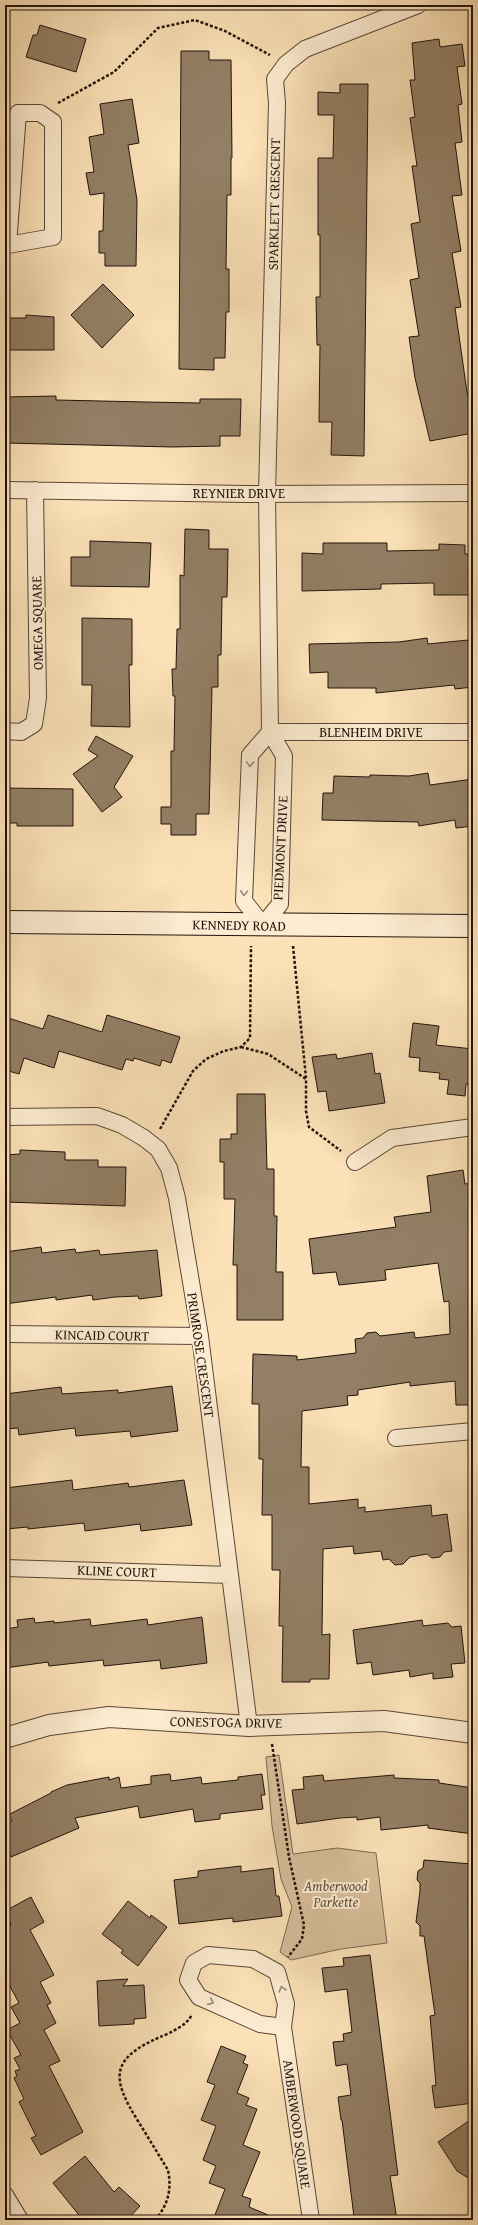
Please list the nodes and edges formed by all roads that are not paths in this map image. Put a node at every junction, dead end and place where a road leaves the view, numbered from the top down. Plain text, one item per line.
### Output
1 (418, 5) edge
2 (7, 245) edge
3 (5, 490) edge
4 (35, 490) junction
5 (473, 493) edge
6 (267, 494) junction
7 (5, 731) edge
8 (270, 732) junction
9 (473, 732) edge
10 (5, 922) edge
11 (263, 925) junction
12 (473, 926) edge
13 (5, 1116) edge
14 (473, 1127) edge
15 (355, 1162) road end
16 (5, 1334) edge
17 (200, 1336) junction
18 (473, 1431) edge
19 (396, 1438) dead end
20 (5, 1568) edge
21 (230, 1575) junction
22 (249, 1726) junction
23 (473, 1733) edge
24 (5, 1738) edge
25 (283, 2027) junction
26 (5, 2195) edge
27 (20, 2220) edge
28 (311, 2220) edge

1 - 6 street, SPARKLETT CRESCENT
2 - 2 street
3 - 4 street, REYNIER DRIVE
4 - 6 street, REYNIER DRIVE
4 - 7 street, OMEGA SQUARE
5 - 6 street, REYNIER DRIVE
6 - 8 street, PIEDMONT DRIVE
8 - 9 street, BLENHEIM DRIVE
8 - 11 street, PIEDMONT DRIVE
8 -> 11 street, PIEDMONT DRIVE
10 - 11 main road, KENNEDY ROAD
11 - 12 main road, KENNEDY ROAD
13 - 17 street, PRIMROSE CRESCENT
14 - 15 street
16 - 17 street, KINCAID COURT
17 - 21 street, PRIMROSE CRESCENT
18 - 19 street
20 - 21 street, KLINE COURT
21 - 22 street, PRIMROSE CRESCENT
22 - 23 street, CONESTOGA DRIVE
22 - 24 street, CONESTOGA DRIVE
25 -> 25 street, AMBERWOOD SQUARE
25 - 28 street, AMBERWOOD SQUARE
26 - 27 street

